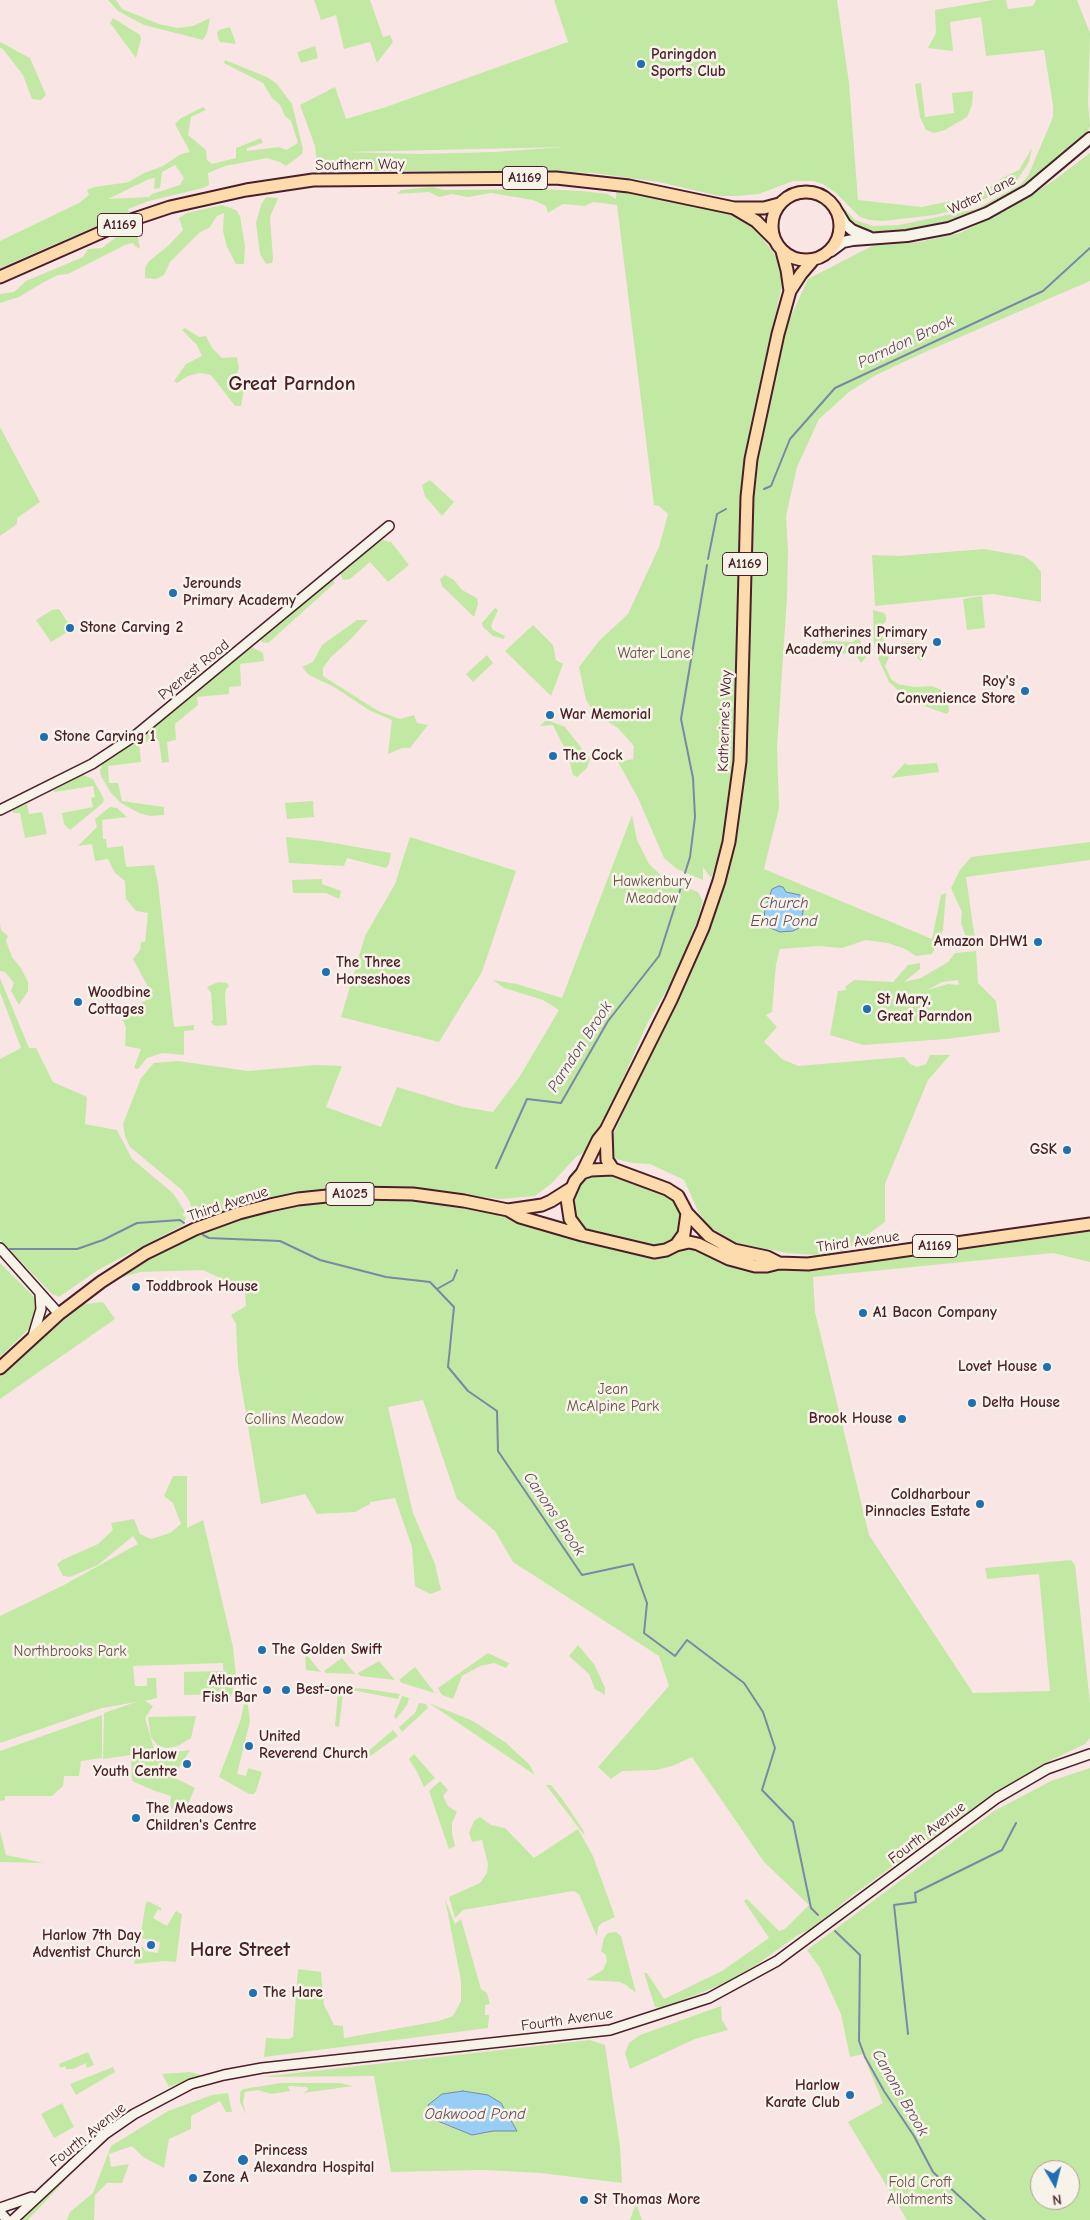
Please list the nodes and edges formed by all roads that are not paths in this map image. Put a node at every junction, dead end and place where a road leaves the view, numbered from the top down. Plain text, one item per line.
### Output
1 (1089, 137) edge
2 (779, 204) junction
3 (734, 208) junction
4 (839, 214) junction
5 (872, 238) junction
6 (774, 239) junction
7 (782, 251) junction
8 (831, 251) junction
9 (813, 260) junction
10 (0, 277) edge
11 (790, 291) junction
12 (389, 526) dead end
13 (0, 810) edge
14 (606, 1130) junction
15 (612, 1169) junction
16 (582, 1173) junction
17 (570, 1189) junction
18 (508, 1210) junction
19 (687, 1214) junction
20 (1090, 1224) edge
21 (582, 1235) junction
22 (676, 1244) junction
23 (0, 1248) edge
24 (779, 1263) junction
25 (40, 1294) junction
26 (59, 1314) junction
27 (33, 1336) junction
28 (0, 1368) edge
29 (1090, 1754) edge
30 (39, 2194) junction
31 (0, 2210) edge
32 (7, 2220) edge
33 (13, 2220) edge

1 - 5 main road, Water Lane
2 - 3 main road, Southern Way / A1169
2 - 4 main road
2 - 6 main road
3 - 6 main road, Southern Way / A1169
3 - 10 main road, Southern Way / A1169
4 - 5 main road, Water Lane
4 - 8 main road
5 - 8 main road, Water Lane
6 - 7 main road
7 - 9 main road
7 - 11 main road, Katherine's Way / A1169
8 - 9 main road
9 - 11 main road, Katherine's Way / A1169
11 - 14 main road, Katherine's Way / A1169
12 - 13 street, Pyenest Road
14 - 15 main road, Katherine's Way / A1169
14 - 16 main road, Katherine's Way / A1169
15 - 16 main road
15 - 19 main road
16 - 17 main road
17 - 18 main road, Third Avenue / A1025
17 - 21 main road
18 - 21 main road, Third Avenue / A1025
18 - 26 main road, Third Avenue / A1025
19 - 22 main road
19 - 24 main road, Third Avenue / A1169
20 - 24 main road, Third Avenue / A1169
21 - 22 main road
22 - 24 main road, Third Avenue / A1169
23 - 25 street
25 - 26 street
25 - 27 street
26 - 27 main road, Third Avenue / A1025
27 - 28 main road, Third Avenue / A1025
29 - 30 street, Fourth Avenue
30 - 31 street, Fourth Avenue
30 - 33 street, Fourth Avenue
31 - 32 street

